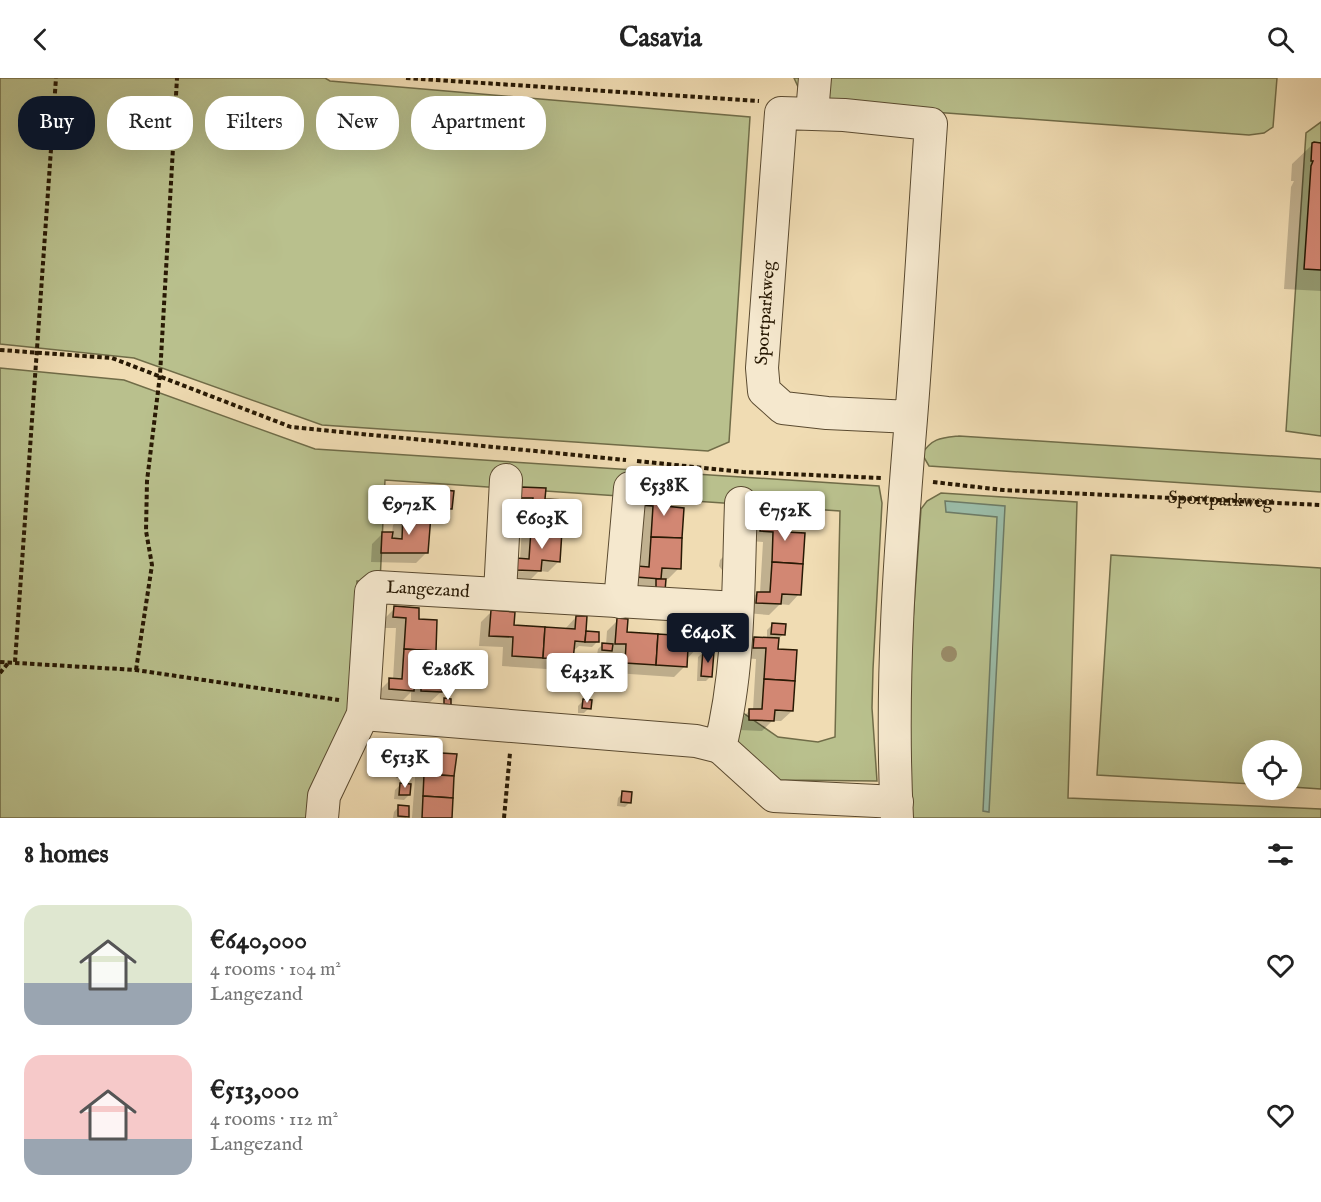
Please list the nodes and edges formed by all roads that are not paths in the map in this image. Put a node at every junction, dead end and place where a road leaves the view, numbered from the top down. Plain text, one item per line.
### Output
1 (815, 78) edge
2 (813, 113) junction
3 (911, 417) junction
4 (506, 480) dead end
5 (630, 488) dead end
6 (741, 503) dead end
7 (500, 593) junction
8 (620, 602) junction
9 (738, 608) junction
10 (363, 709) junction
11 (720, 747) junction
12 (773, 807) edge
13 (897, 810) edge
14 (322, 818) edge

1 - 2 street
2 - 3 street
2 - 3 street, Sportparkweg
3 - 13 street
4 - 7 street
5 - 8 street
6 - 9 street
7 - 8 street, Langezand
7 - 10 street, Langezand
8 - 9 street, Langezand
9 - 11 street
10 - 11 street
10 - 14 street, Langezand
11 - 12 street
12 - 13 street

